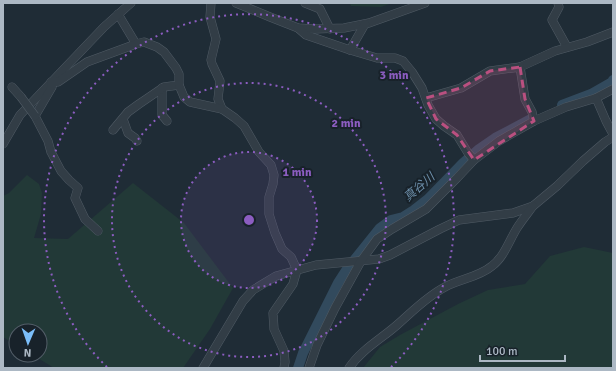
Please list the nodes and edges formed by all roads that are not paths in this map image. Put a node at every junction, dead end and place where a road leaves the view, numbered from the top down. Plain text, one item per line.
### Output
1 (131, 3) edge
2 (211, 3) edge
3 (236, 3) edge
4 (305, 3) edge
5 (425, 3) edge
6 (558, 3) edge
7 (118, 14) junction
8 (365, 24) junction
9 (298, 28) junction
10 (330, 29) junction
11 (613, 32) edge
12 (136, 44) junction
13 (567, 47) junction
14 (350, 50) junction
15 (520, 67) junction
16 (51, 82) junction
17 (179, 85) junction
18 (12, 87) dead end
19 (162, 88) junction
20 (613, 89) edge
21 (426, 98) junction
22 (596, 98) junction
23 (222, 109) junction
24 (35, 116) junction
25 (534, 118) junction
26 (123, 119) junction
27 (167, 122) dead end
28 (113, 130) dead end
29 (613, 134) edge
30 (613, 137) edge
31 (137, 141) dead end
32 (3, 144) edge
33 (472, 157) junction
34 (533, 206) junction
35 (98, 231) dead end
36 (359, 261) junction
37 (297, 270) junction
38 (203, 368) edge
39 (284, 368) edge
40 (309, 368) edge
41 (349, 368) edge

1 - 7 street
2 - 23 street
3 - 9 street
4 - 10 street
5 - 8 street
6 - 13 street
7 - 12 street
7 - 16 street
8 - 10 street
8 - 14 street
9 - 10 street
9 - 14 street
11 - 13 street
12 - 16 street
12 - 17 street
13 - 15 street
14 - 21 street
15 - 21 street
15 - 25 street
16 - 24 street
16 - 32 street
17 - 19 street
17 - 23 street
18 - 24 street, bridge
19 - 26 street
19 - 27 street
20 - 22 street
21 - 33 street
22 - 25 street
22 - 29 street
23 - 37 street
24 - 35 street
25 - 33 street
26 - 28 street
26 - 31 street
30 - 34 street
33 - 36 street
34 - 36 street
34 - 41 street
36 - 37 street
36 - 40 street
37 - 38 street
37 - 39 street

